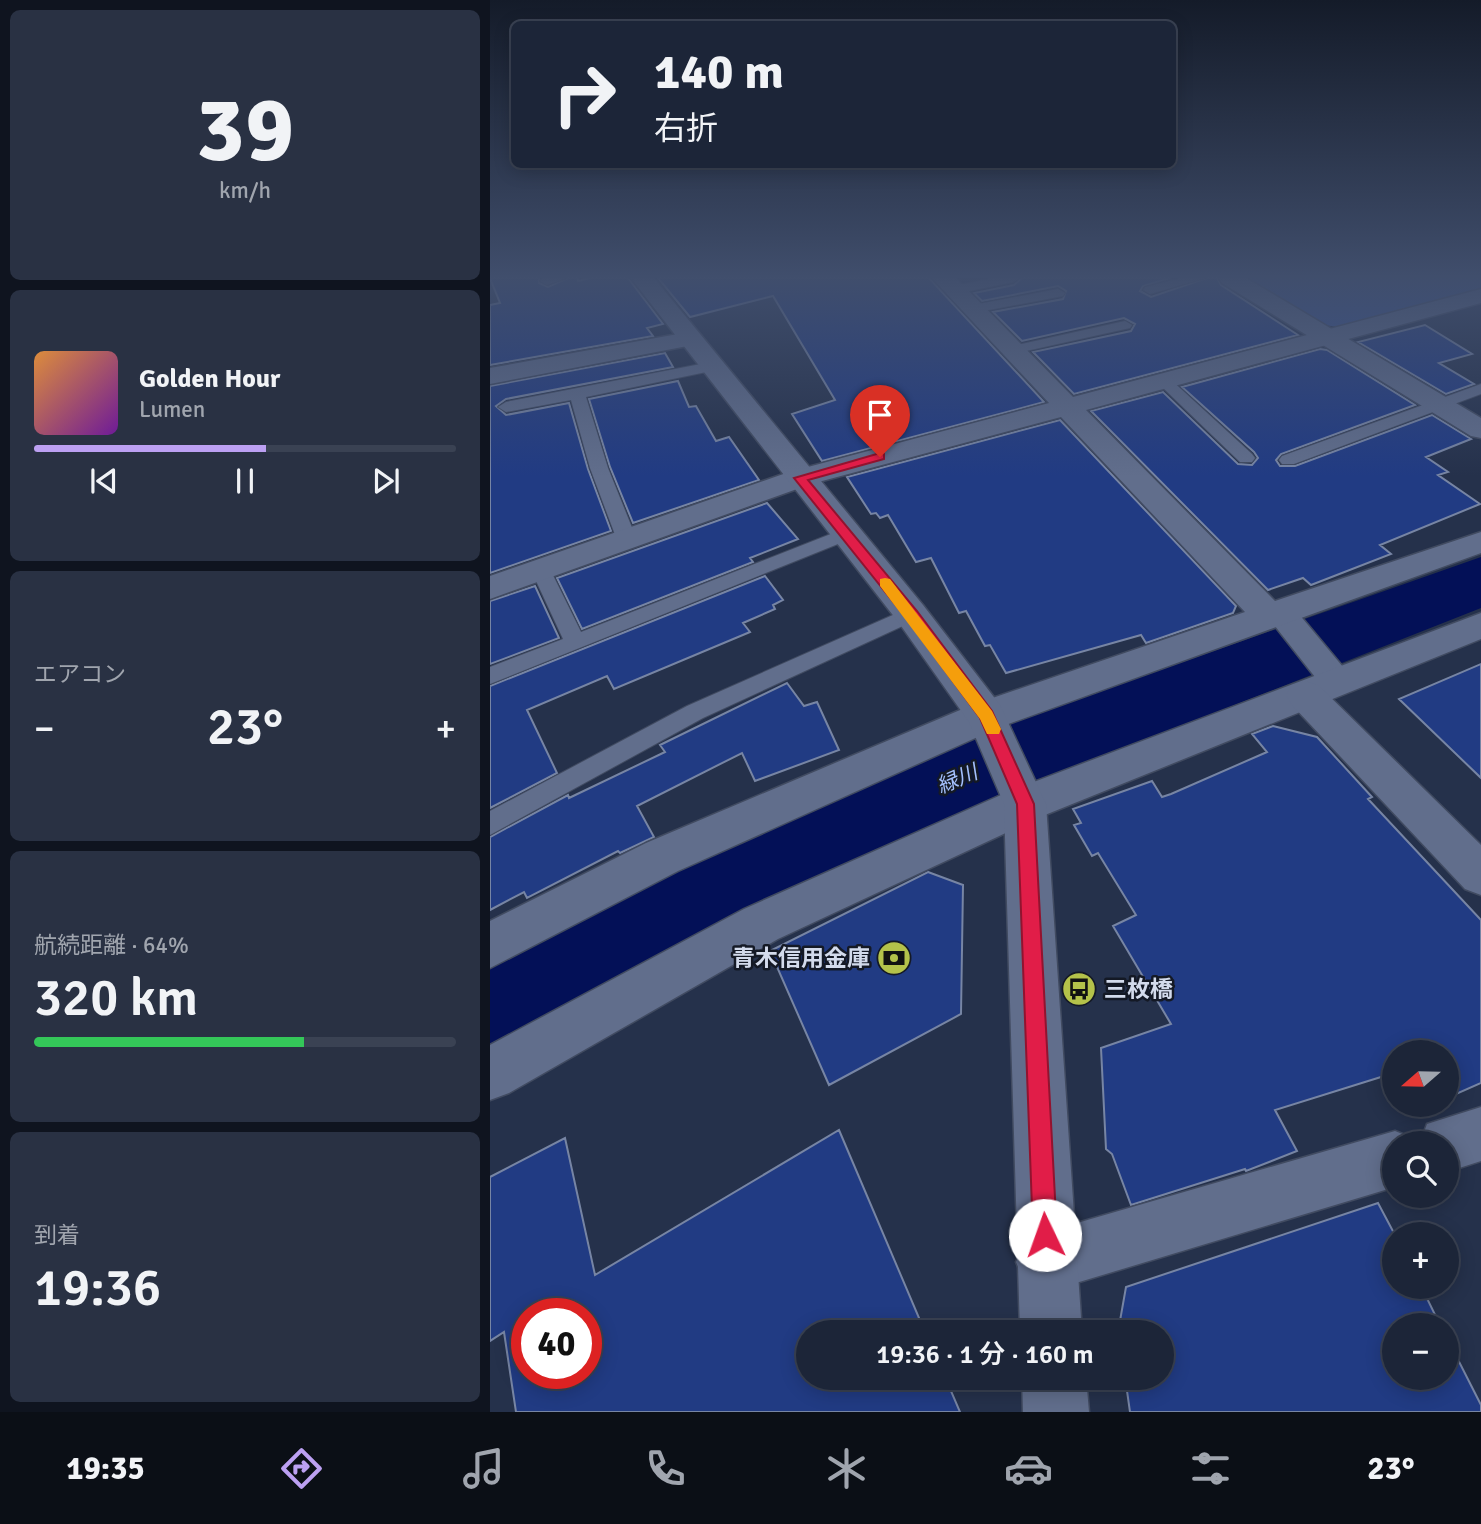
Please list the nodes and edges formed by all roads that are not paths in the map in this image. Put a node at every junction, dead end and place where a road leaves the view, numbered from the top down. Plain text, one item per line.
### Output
1 (667, 344) edge
2 (692, 344) edge
3 (1007, 344) edge
4 (1040, 344) edge
5 (1302, 344) edge
6 (1339, 344) edge
7 (1013, 350) junction
8 (711, 367) junction
9 (490, 376) edge
10 (1164, 381) junction
11 (1481, 389) edge
12 (577, 394) junction
13 (1439, 405) junction
14 (1068, 406) junction
15 (506, 407) dead end
16 (1481, 430) edge
17 (1246, 458) dead end
18 (1288, 460) dead end
19 (800, 478) junction
20 (846, 534) junction
21 (626, 540) junction
22 (1481, 542) edge
23 (541, 570) junction
24 (490, 588) edge
25 (911, 614) junction
26 (1277, 616) junction
27 (1481, 625) edge
28 (574, 640) junction
29 (490, 676) edge
30 (1321, 689) junction
31 (991, 725) junction
32 (1022, 796) junction
33 (490, 824) edge
34 (1481, 875) edge
35 (490, 945) edge
36 (490, 1074) edge
37 (1481, 1134) edge
38 (1459, 1140) edge
39 (1382, 1163) edge
40 (1046, 1262) junction
41 (1050, 1320) edge
42 (1055, 1390) edge
43 (1056, 1412) edge

1 - 9 street
2 - 8 street
3 - 7 street
4 - 7 lane
5 - 10 street
6 - 13 street
7 - 14 street
8 - 12 lane
8 - 19 street
10 - 14 street
10 - 17 lane
11 - 13 lane
12 - 15 lane
12 - 21 lane
13 - 16 street
13 - 18 lane
14 - 19 street
14 - 26 street
19 - 20 street
19 - 21 street
20 - 25 street
20 - 28 lane
21 - 23 street
22 - 26 street
23 - 24 street
23 - 28 lane
25 - 31 street
25 - 33 lane
26 - 30 street
26 - 31 street
27 - 30 street
28 - 29 lane
30 - 32 street
30 - 34 street
31 - 32 street
31 - 35 street
32 - 36 street
32 - 40 street
37 - 38 street
39 - 40 street
40 - 41 street
42 - 43 street

